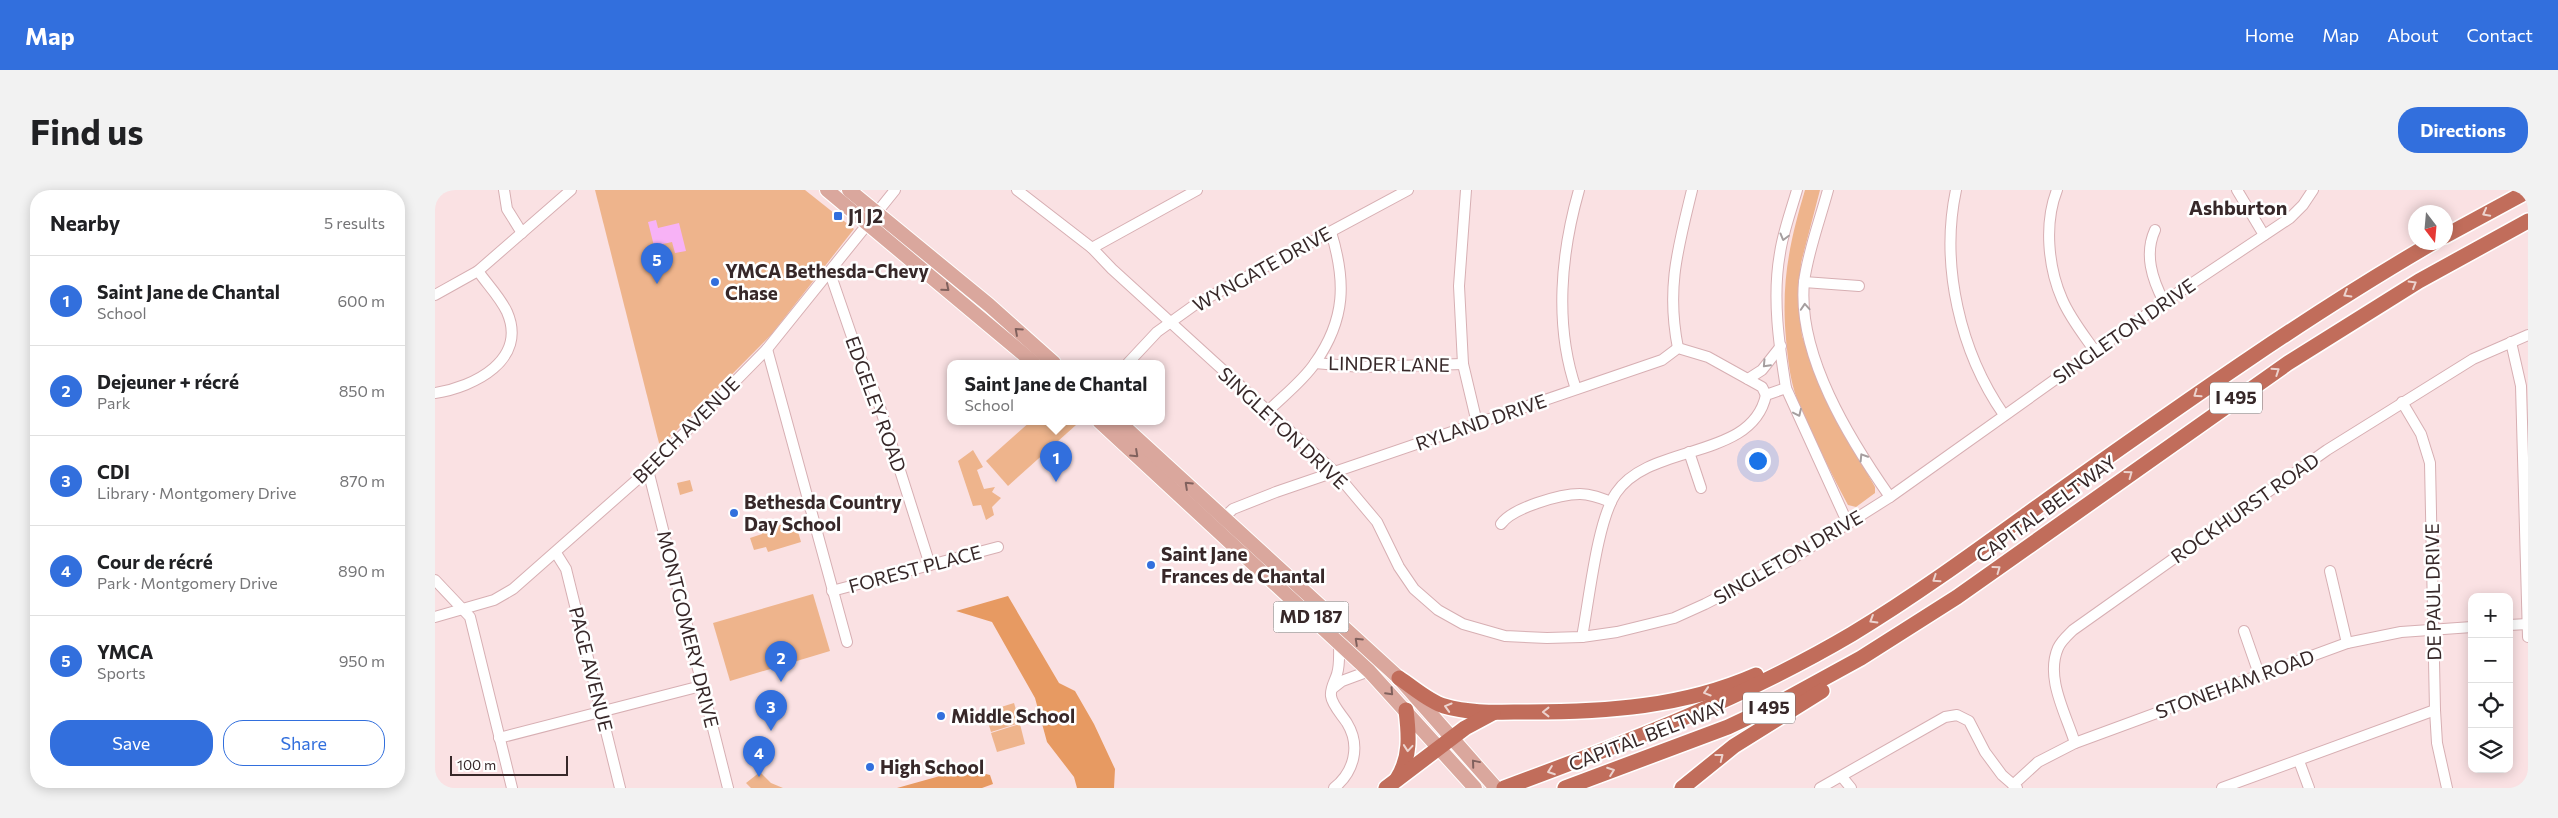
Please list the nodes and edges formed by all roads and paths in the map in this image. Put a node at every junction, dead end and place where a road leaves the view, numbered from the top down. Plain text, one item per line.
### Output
1 (504, 190) edge
2 (571, 190) edge
3 (827, 190) edge
4 (849, 190) edge
5 (895, 190) edge
6 (1017, 190) edge
7 (1197, 190) edge
8 (1408, 190) edge
9 (1466, 190) edge
10 (1579, 190) edge
11 (1692, 190) edge
12 (1797, 190) edge
13 (1828, 190) edge
14 (1956, 190) edge
15 (2057, 190) edge
16 (2237, 190) edge
17 (2313, 190) edge
18 (2528, 191) edge
19 (873, 218) junction
20 (2528, 220) edge
21 (2155, 230) dead end
22 (1331, 232) junction
23 (2453, 232) edge
24 (522, 233) junction
25 (2264, 235) junction
26 (1092, 248) junction
27 (2421, 250) edge
28 (478, 271) junction
29 (830, 273) junction
30 (1804, 282) junction
31 (1859, 286) dead end
32 (435, 295) edge
33 (2163, 302) junction
34 (1170, 322) junction
35 (2528, 335) edge
36 (2511, 342) junction
37 (1781, 346) junction
38 (767, 348) junction
39 (1678, 348) junction
40 (2095, 351) junction
41 (1031, 360) edge
42 (1051, 360) edge
43 (1131, 360) edge
44 (1315, 363) junction
45 (1463, 364) junction
46 (1748, 379) junction
47 (1786, 388) junction
48 (1576, 389) junction
49 (435, 393) edge
50 (1766, 395) junction
51 (2402, 402) junction
52 (1267, 412) junction
53 (2004, 415) junction
54 (1477, 423) junction
55 (1104, 425) edge
56 (1122, 425) edge
57 (1689, 452) junction
58 (649, 470) junction
59 (1335, 472) junction
60 (1701, 488) dead end
61 (1890, 497) junction
62 (1611, 502) junction
63 (2526, 520) edge
64 (1219, 522) junction
65 (1501, 524) dead end
66 (1848, 524) junction
67 (998, 547) dead end
68 (556, 552) junction
69 (930, 564) junction
70 (2330, 571) dead end
71 (435, 580) edge
72 (833, 591) junction
73 (1957, 597) junction
74 (463, 610) junction
75 (435, 617) edge
76 (2528, 624) edge
77 (2513, 625) edge
78 (2468, 627) edge
79 (2434, 629) junction
80 (2244, 631) dead end
81 (1849, 635) junction
82 (1583, 637) junction
83 (2528, 637) edge
84 (847, 642) dead end
85 (1339, 643) junction
86 (2347, 643) junction
87 (1369, 671) junction
88 (2259, 674) junction
89 (1399, 678) junction
90 (701, 686) junction
91 (1331, 691) junction
92 (1406, 710) junction
93 (2435, 710) junction
94 (601, 712) junction
95 (1496, 712) junction
96 (499, 738) junction
97 (1453, 738) junction
98 (2075, 742) junction
99 (1441, 748) junction
100 (2299, 761) junction
101 (1842, 777) junction
102 (1391, 785) edge
103 (1508, 786) edge
104 (2015, 786) edge
105 (512, 788) edge
106 (620, 788) edge
107 (728, 788) edge
108 (1334, 788) edge
109 (1475, 788) edge
110 (1496, 788) edge
111 (1565, 788) edge
112 (1682, 788) edge
113 (1820, 788) edge
114 (1851, 788) edge
115 (2222, 788) edge
116 (2309, 788) edge
117 (2447, 788) edge

1 - 24 street
2 - 24 street
3 - 19 main road
4 - 19 main road
5 - 19 street, BEECH AVENUE
6 - 26 street, SINGLETON DRIVE
7 - 26 street
8 - 22 street, WYNGATE DRIVE
9 - 45 street
10 - 48 street
11 - 39 street
12 -> 37 street
13 - 30 street
14 - 53 street
15 - 40 street
16 - 25 street
17 - 25 street, SINGLETON DRIVE
18 -> 23 highway
19 - 29 street, BEECH AVENUE
19 -> 41 main road
42 -> 19 main road
73 -> 20 highway, CAPITAL BELTWAY / I 495
21 - 33 street
22 - 34 street, WYNGATE DRIVE
22 - 44 street
24 - 28 street
25 - 33 street, SINGLETON DRIVE
26 - 34 street, SINGLETON DRIVE
27 -> 81 highway, CAPITAL BELTWAY / I 495
28 - 32 street
28 - 49 street
29 - 38 street, BEECH AVENUE
29 - 69 street, EDGELEY ROAD
30 - 31 street
61 -> 30 street
33 - 40 street, SINGLETON DRIVE
34 - 43 street, WYNGATE DRIVE
34 - 52 street, SINGLETON DRIVE
35 - 36 street, ROCKHURST ROAD
36 - 51 street, ROCKHURST ROAD
36 - 63 street
37 -> 46 street
37 - 47 street
38 - 58 street, BEECH AVENUE
38 - 72 street
39 - 46 street
39 - 48 street, RYLAND DRIVE
40 - 53 street, SINGLETON DRIVE
44 - 45 street, LINDER LANE
44 - 52 street
45 - 54 street
46 - 50 street
47 - 50 street
47 -> 66 street
48 - 54 street, RYLAND DRIVE
50 - 57 street
51 - 79 street, DE PAUL DRIVE
51 - 98 street, ROCKHURST ROAD
52 - 59 street, SINGLETON DRIVE
53 - 61 street, SINGLETON DRIVE
54 - 59 street, RYLAND DRIVE
55 -> 64 main road, MD 187
64 -> 56 main road, MD 187
57 - 60 street
57 - 62 street
58 - 68 street, BEECH AVENUE
58 - 90 street, MONTGOMERY DRIVE
59 - 64 street, RYLAND DRIVE
59 - 82 street, SINGLETON DRIVE
61 - 66 street, SINGLETON DRIVE
62 - 65 street
62 - 82 street
63 - 76 street
64 - 85 main road, MD 187
89 -> 64 main road, MD 187
66 - 82 street, SINGLETON DRIVE
67 - 69 street, FOREST PLACE
68 - 74 street, BEECH AVENUE
68 - 94 street, PAGE AVENUE
69 - 72 street, FOREST PLACE
70 - 86 street
71 - 74 street
72 - 84 street
111 -> 73 highway, CAPITAL BELTWAY / I 495
112 -> 73 highway
74 - 75 street, BEECH AVENUE
74 - 96 street
76 - 77 street
76 - 83 street
78 - 79 street, STONEHAM ROAD
79 - 86 street, STONEHAM ROAD
79 - 93 street, DE PAUL DRIVE
80 - 88 street
81 -> 95 highway
81 -> 103 highway, CAPITAL BELTWAY / I 495
85 - 87 main road, MD 187
85 - 91 street
86 - 88 street, STONEHAM ROAD
87 - 91 street
87 -> 92 main road, MD 187
88 - 98 street, STONEHAM ROAD
95 -> 89 highway
89 - 97 main road, MD 187
90 - 94 street
90 - 107 street, MONTGOMERY DRIVE
91 - 108 street
92 - 99 main road, MD 187
92 -> 102 highway
93 - 100 street
93 - 117 street, DE PAUL DRIVE
94 - 96 street
94 - 106 street, PAGE AVENUE
95 - 97 highway
96 - 105 street
97 - 99 highway
110 -> 97 main road, MD 187
98 - 104 street, STONEHAM ROAD
99 - 102 highway
99 - 109 main road, MD 187
100 - 115 street
100 - 116 street
101 - 104 street
101 - 113 street
101 - 114 street

